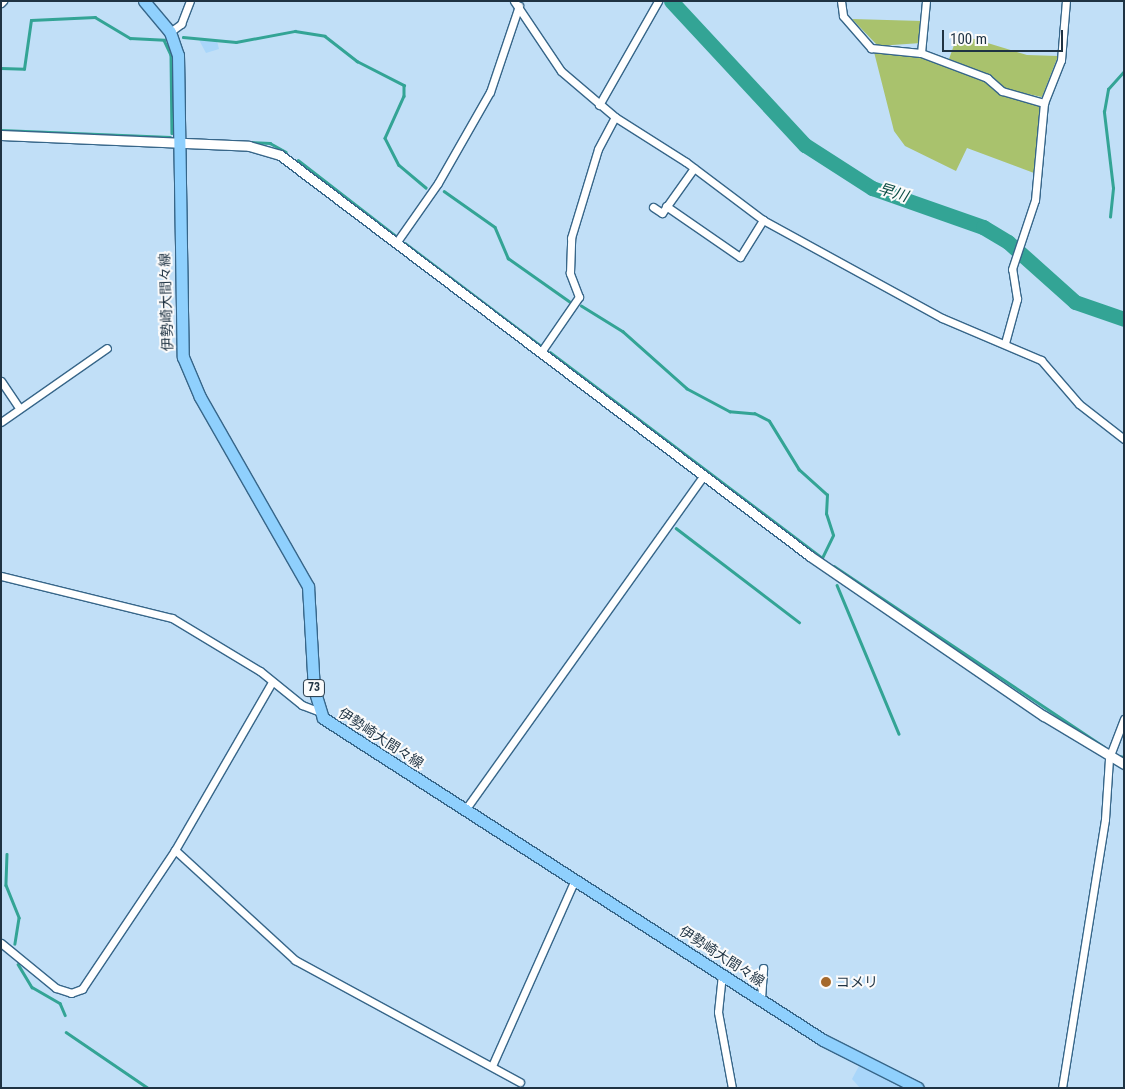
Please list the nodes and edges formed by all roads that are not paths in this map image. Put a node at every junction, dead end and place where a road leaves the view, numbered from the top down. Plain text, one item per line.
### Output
1 (144, 1) edge
2 (190, 1) edge
3 (658, 1) edge
4 (841, 1) edge
5 (926, 1) edge
6 (1066, 1) edge
7 (516, 3) edge
8 (170, 32) junction
9 (921, 53) junction
10 (1044, 103) junction
11 (600, 105) junction
12 (614, 117) junction
13 (1, 136) edge
14 (179, 145) junction
15 (694, 168) junction
16 (666, 206) junction
17 (653, 207) dead end
18 (763, 220) junction
19 (396, 243) junction
20 (1005, 343) junction
21 (107, 348) dead end
22 (541, 352) junction
23 (1, 381) edge
24 (19, 408) junction
25 (1, 422) edge
26 (1124, 439) edge
27 (704, 476) junction
28 (1, 576) edge
29 (272, 682) junction
30 (320, 712) junction
31 (1124, 719) edge
32 (1109, 758) junction
33 (1124, 764) edge
34 (465, 810) junction
35 (175, 850) junction
36 (575, 880) junction
37 (1, 943) edge
38 (763, 968) dead end
39 (722, 974) junction
40 (761, 999) junction
41 (492, 1066) junction
42 (520, 1082) dead end
43 (732, 1088) edge
44 (918, 1088) edge
45 (1062, 1088) edge

1 - 8 main road, 伊勢崎大間々線 / 73
2 - 8 street
3 - 11 street
4 - 9 street
5 - 9 street
6 - 10 street
7 - 11 street
7 - 19 street
8 - 14 main road, 伊勢崎大間々線 / 73
9 - 10 street
10 - 20 street
11 - 12 street
12 - 15 street
12 - 22 street
13 - 14 street
14 - 19 street
14 - 30 main road, 伊勢崎大間々線 / 73
15 - 16 street
15 - 18 street
16 - 17 street
16 - 18 street
18 - 20 street
19 - 22 street
20 - 26 street
21 - 24 street
22 - 27 street
23 - 24 street
24 - 25 street
27 - 32 street
27 - 34 street
28 - 29 street
29 - 30 street
29 - 35 street
30 - 34 main road, 伊勢崎大間々線 / 73
31 - 32 street
32 - 33 street
32 - 45 street
34 - 36 main road, 伊勢崎大間々線 / 73
35 - 37 street
35 - 41 street
36 - 39 main road, 伊勢崎大間々線 / 73
36 - 41 street
38 - 40 street
39 - 40 main road, 伊勢崎大間々線 / 73
39 - 43 street
40 - 44 main road, 伊勢崎大間々線 / 73
41 - 42 street

